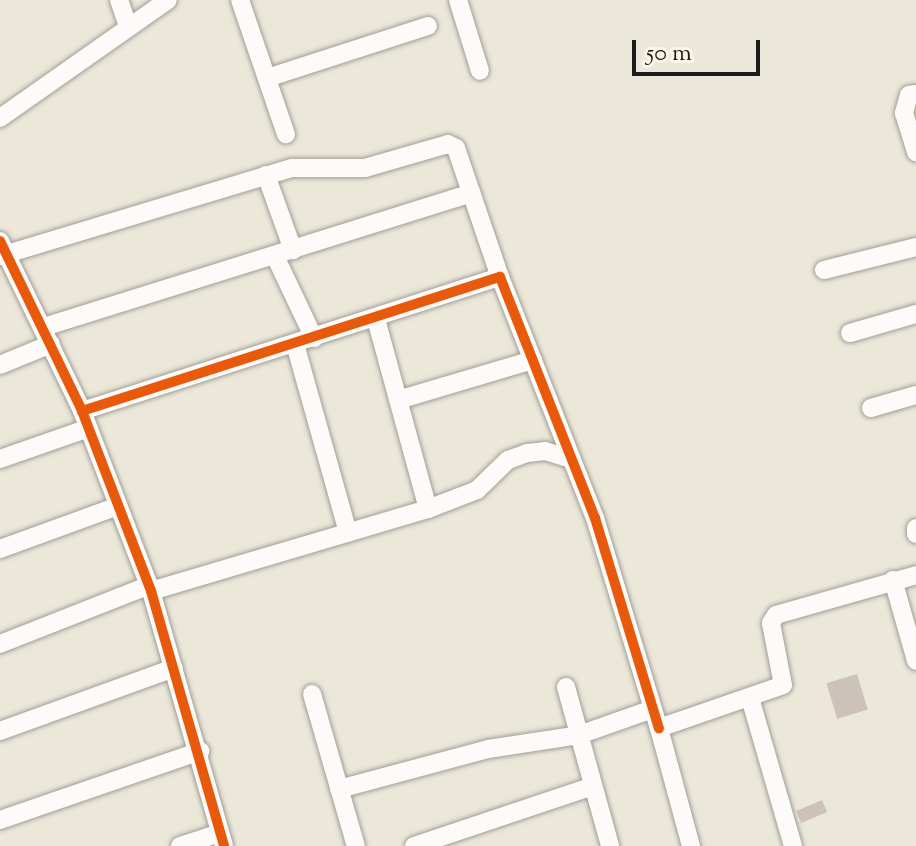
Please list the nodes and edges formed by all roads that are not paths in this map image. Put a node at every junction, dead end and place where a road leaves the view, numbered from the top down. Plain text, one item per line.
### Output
1 (119, 0) edge
2 (168, 0) edge
3 (458, 0) edge
4 (244, 1) edge
5 (128, 26) junction
6 (428, 26) dead end
7 (480, 71) dead end
8 (267, 78) junction
9 (916, 94) edge
10 (0, 118) edge
11 (286, 134) dead end
12 (916, 152) edge
13 (266, 175) junction
14 (472, 193) junction
15 (916, 247) edge
16 (2, 251) edge
17 (284, 253) junction
18 (824, 270) dead end
19 (500, 277) junction
20 (916, 314) edge
21 (376, 319) junction
22 (850, 333) dead end
23 (47, 336) junction
24 (314, 338) junction
25 (295, 344) junction
26 (533, 360) junction
27 (0, 365) edge
28 (916, 395) edge
29 (398, 400) junction
30 (871, 408) dead end
31 (86, 420) junction
32 (0, 459) edge
33 (572, 459) junction
34 (118, 506) junction
35 (428, 509) junction
36 (348, 533) junction
37 (0, 549) edge
38 (916, 575) edge
39 (893, 580) junction
40 (149, 588) junction
41 (0, 644) edge
42 (916, 661) edge
43 (174, 668) junction
44 (566, 687) dead end
45 (312, 694) dead end
46 (750, 698) junction
47 (653, 709) junction
48 (659, 728) junction
49 (0, 731) edge
50 (579, 735) junction
51 (200, 751) junction
52 (593, 786) junction
53 (339, 789) junction
54 (0, 820) edge
55 (222, 839) edge
56 (180, 846) edge
57 (356, 846) edge
58 (414, 846) edge
59 (610, 846) edge
60 (691, 846) edge
61 (793, 846) edge

1 - 5 street
2 - 5 street
3 - 7 street
4 - 8 street
5 - 10 street
6 - 8 street
8 - 11 street
9 - 12 street
13 - 14 street
13 - 16 street
13 - 17 street
14 - 17 street
14 - 19 street
15 - 18 street
16 - 23 street
17 - 23 street
17 - 24 street
19 - 21 street
19 - 26 street
20 - 22 street
21 - 24 street
21 - 29 street
23 - 27 street
23 - 31 street
24 - 25 street
25 - 31 street
25 - 36 street
26 - 29 street
26 - 33 street
28 - 30 street
29 - 35 street
31 - 32 street
31 - 34 street
33 - 35 street
33 - 47 street
34 - 37 street
34 - 40 street
35 - 36 street
36 - 40 street
38 - 39 street
39 - 42 street
39 - 46 street
40 - 41 street
40 - 43 street
43 - 49 street
43 - 51 street
44 - 50 street
45 - 53 street
46 - 48 street
46 - 61 street
47 - 48 street
47 - 50 street
48 - 60 street
50 - 52 street
50 - 53 street
51 - 54 street
51 - 55 street
52 - 58 street
52 - 59 street
53 - 57 street
55 - 56 street

